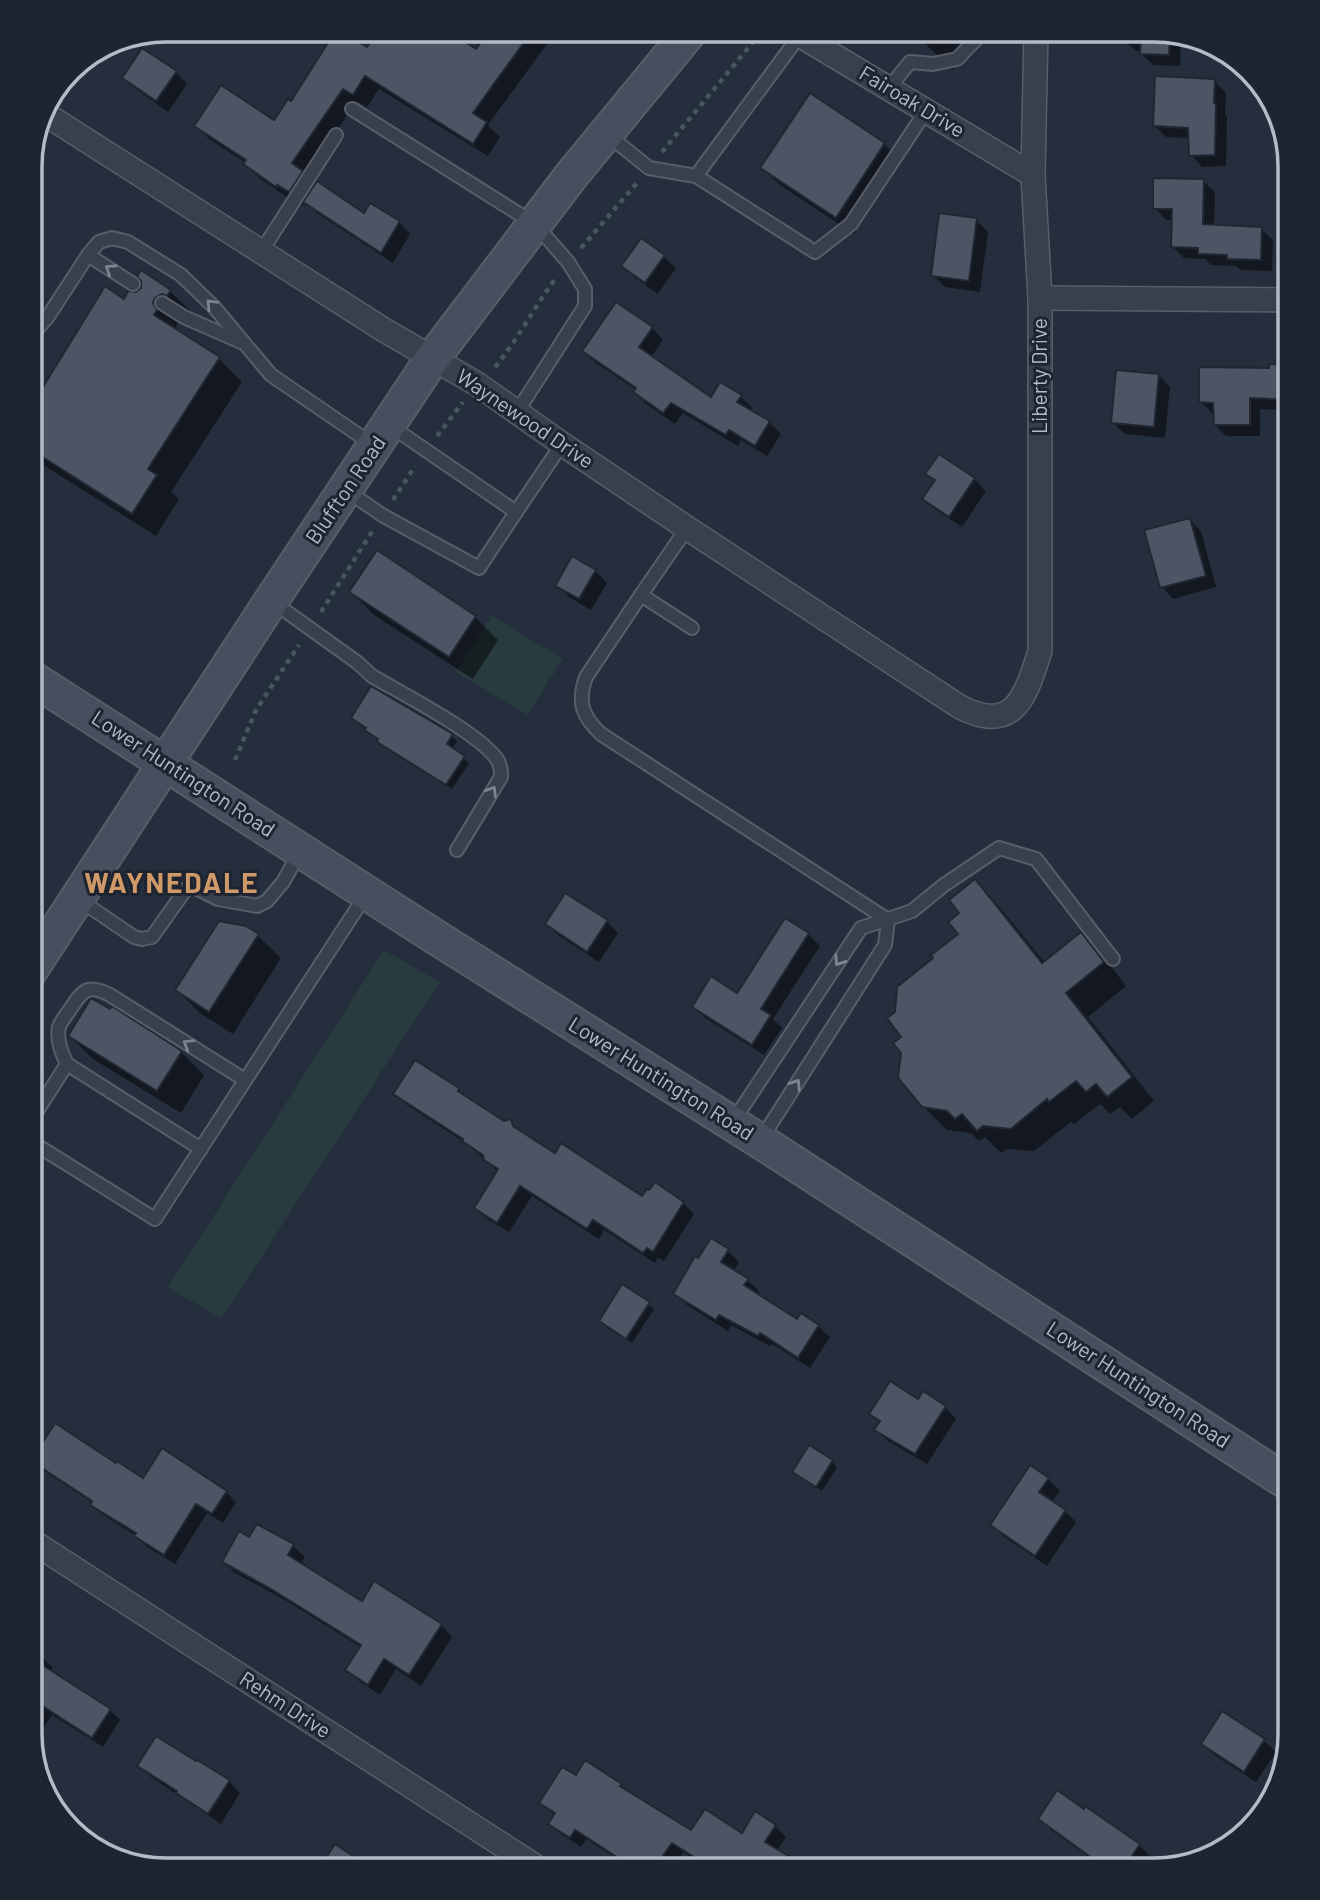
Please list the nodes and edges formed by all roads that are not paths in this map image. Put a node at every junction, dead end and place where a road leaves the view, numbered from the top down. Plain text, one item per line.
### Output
1 (681, 42) edge
2 (790, 42) edge
3 (811, 42) edge
4 (973, 42) edge
5 (1037, 42) edge
6 (889, 88) junction
7 (352, 110) dead end
8 (926, 111) junction
9 (51, 118) edge
10 (606, 133) junction
11 (336, 135) dead end
12 (1033, 175) junction
13 (696, 176) junction
14 (535, 223) junction
15 (261, 252) junction
16 (88, 255) junction
17 (133, 284) dead end
18 (1040, 298) junction
19 (1278, 299) edge
20 (162, 303) dead end
21 (42, 324) edge
22 (245, 344) junction
23 (432, 359) junction
24 (517, 412) junction
25 (382, 436) junction
26 (562, 444) junction
27 (345, 490) junction
28 (516, 512) junction
29 (687, 528) junction
30 (641, 595) junction
31 (271, 601) junction
32 (692, 628) dead end
33 (42, 685) edge
34 (1008, 714) joint
35 (165, 762) junction
36 (301, 850) junction
37 (457, 850) dead end
38 (367, 892) junction
39 (76, 898) junction
40 (888, 920) junction
41 (42, 952) edge
42 (1113, 958) dead end
43 (67, 1064) junction
44 (245, 1080) junction
45 (42, 1103) edge
46 (732, 1124) junction
47 (760, 1141) junction
48 (42, 1149) edge
49 (201, 1149) junction
50 (1278, 1473) edge
51 (42, 1549) edge
52 (522, 1858) edge

1 - 10 main road, Bluffton Road
2 - 13 lane
3 - 6 street, Fairoak Drive
4 - 6 lane
5 - 12 street, Liberty Drive
6 - 8 street, Fairoak Drive
7 - 14 lane
8 - 12 street, Fairoak Drive
8 - 13 lane
9 - 15 street, Waynewood Drive
10 - 13 lane
10 - 14 main road, Bluffton Road
11 - 15 lane
12 - 18 street, Liberty Drive
14 - 23 main road, Bluffton Road
14 - 24 lane
15 - 23 street, Waynewood Drive
17 -> 16 lane
16 - 21 lane
22 -> 16 lane
18 - 19 street
18 - 34 street, Liberty Drive
20 - 22 lane
22 - 25 lane
23 - 24 street, Waynewood Drive
23 - 25 main road, Bluffton Road
24 - 26 street, Waynewood Drive
25 - 27 main road, Bluffton Road
25 - 28 lane
26 - 28 lane
26 - 29 street, Waynewood Drive
27 - 28 lane
27 - 31 main road, Bluffton Road
29 - 30 lane
29 - 34 street, Waynewood Drive
30 - 32 lane
30 - 40 lane
31 - 35 main road, Bluffton Road
37 -> 31 lane
33 - 35 main road, Lower Huntington Road
35 - 36 main road, Lower Huntington Road
35 - 39 main road, Bluffton Road
36 - 38 main road, Lower Huntington Road
36 - 39 lane
38 - 44 lane
38 - 46 main road, Lower Huntington Road
39 - 41 main road, Bluffton Road
40 - 42 lane
40 -> 46 lane
47 -> 40 lane
44 -> 43 lane
43 - 45 lane
43 - 49 lane
44 - 49 lane
46 - 47 main road, Lower Huntington Road
47 - 50 main road, Lower Huntington Road
48 - 49 lane
51 - 52 street, Rehm Drive

